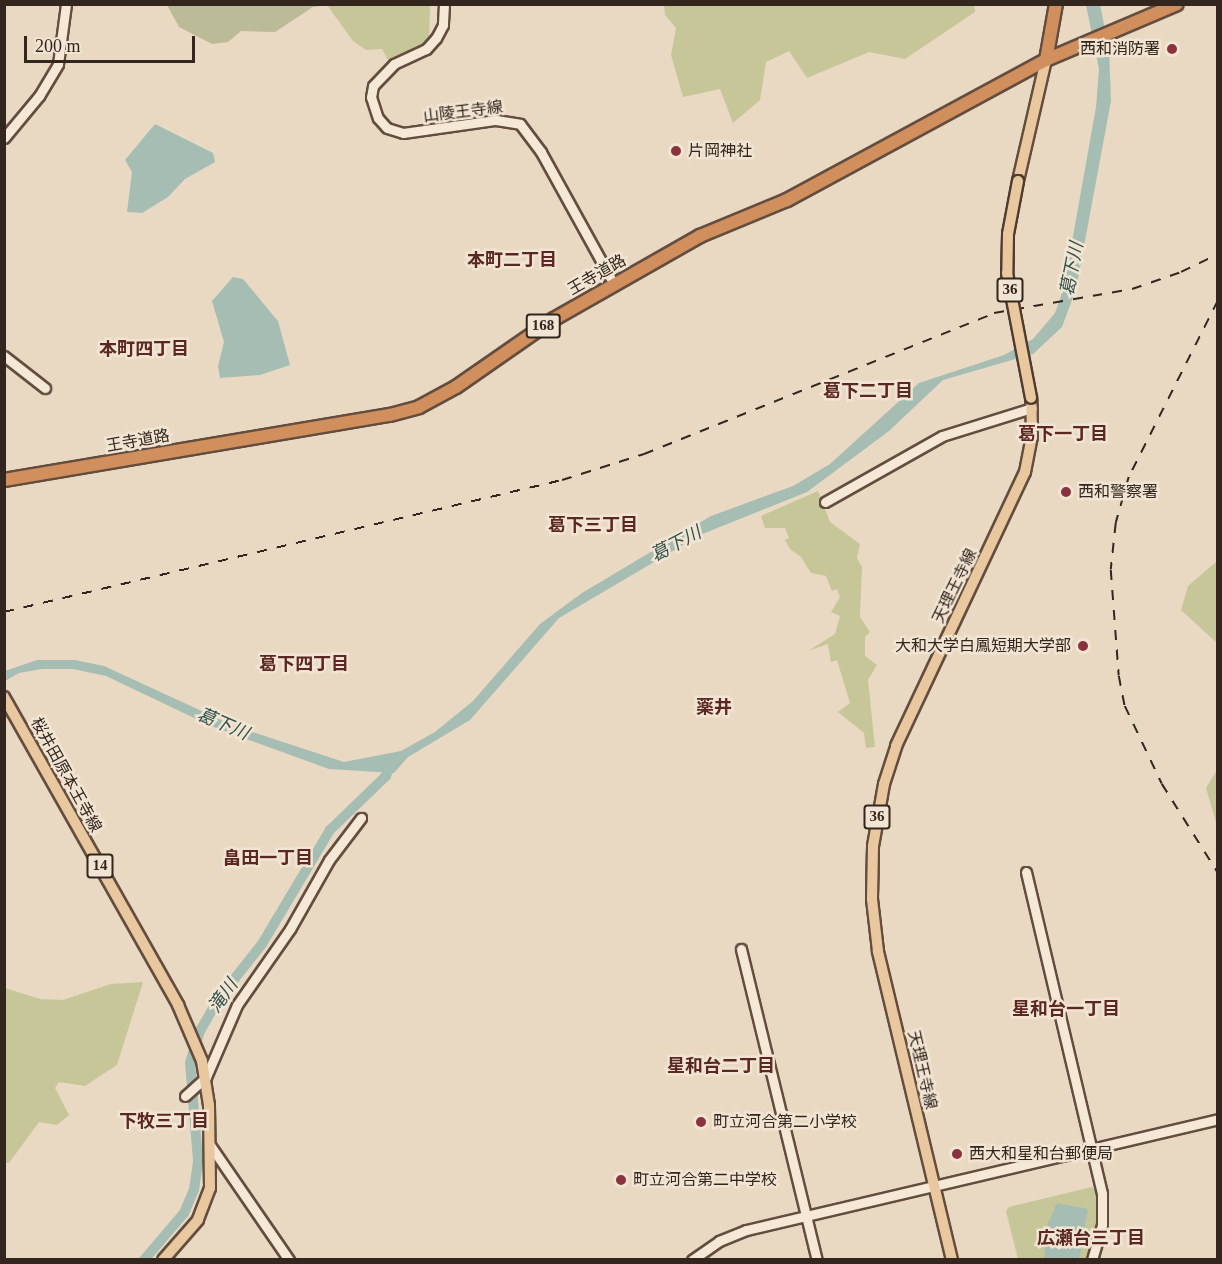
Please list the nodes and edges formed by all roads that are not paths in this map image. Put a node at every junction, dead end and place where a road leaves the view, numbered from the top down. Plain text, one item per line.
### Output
1 (66, 4) edge
2 (444, 4) edge
3 (1056, 4) edge
4 (1177, 4) edge
5 (1046, 60) junction
6 (6, 135) edge
7 (614, 284) junction
8 (4, 356) edge
9 (45, 388) dead end
10 (1031, 403) junction
11 (4, 480) edge
12 (825, 502) dead end
13 (4, 697) edge
14 (361, 818) dead end
15 (1026, 872) dead end
16 (741, 950) dead end
17 (203, 1080) junction
18 (185, 1096) dead end
19 (1218, 1119) edge
20 (210, 1145) junction
21 (1091, 1147) junction
22 (934, 1185) junction
23 (806, 1215) junction
24 (163, 1260) edge
25 (289, 1260) edge
26 (692, 1260) edge
27 (817, 1260) edge
28 (952, 1260) edge
29 (1092, 1260) edge

1 - 6 street
2 - 7 street, 山陵王寺線
3 - 5 highway
4 - 5 highway, 王寺道路
5 - 7 highway, 王寺道路 / 168
5 - 10 main road, 天理王寺線 / 36, bridge
7 - 11 highway, 王寺道路 / 168
8 - 9 street
10 - 12 street
10 - 22 main road, 天理王寺線 / 36
13 - 17 main road, 桜井田原本王寺線 / 14
14 - 17 street
15 - 21 street
16 - 23 street
17 - 18 street
17 - 20 main road, 桜井田原本王寺線 / 14
19 - 21 street
20 - 24 main road, 桜井田原本王寺線 / 14
20 - 25 street
21 - 22 street
21 - 29 street
22 - 23 street
22 - 28 main road, 天理王寺線 / 36
23 - 26 street
23 - 27 street

